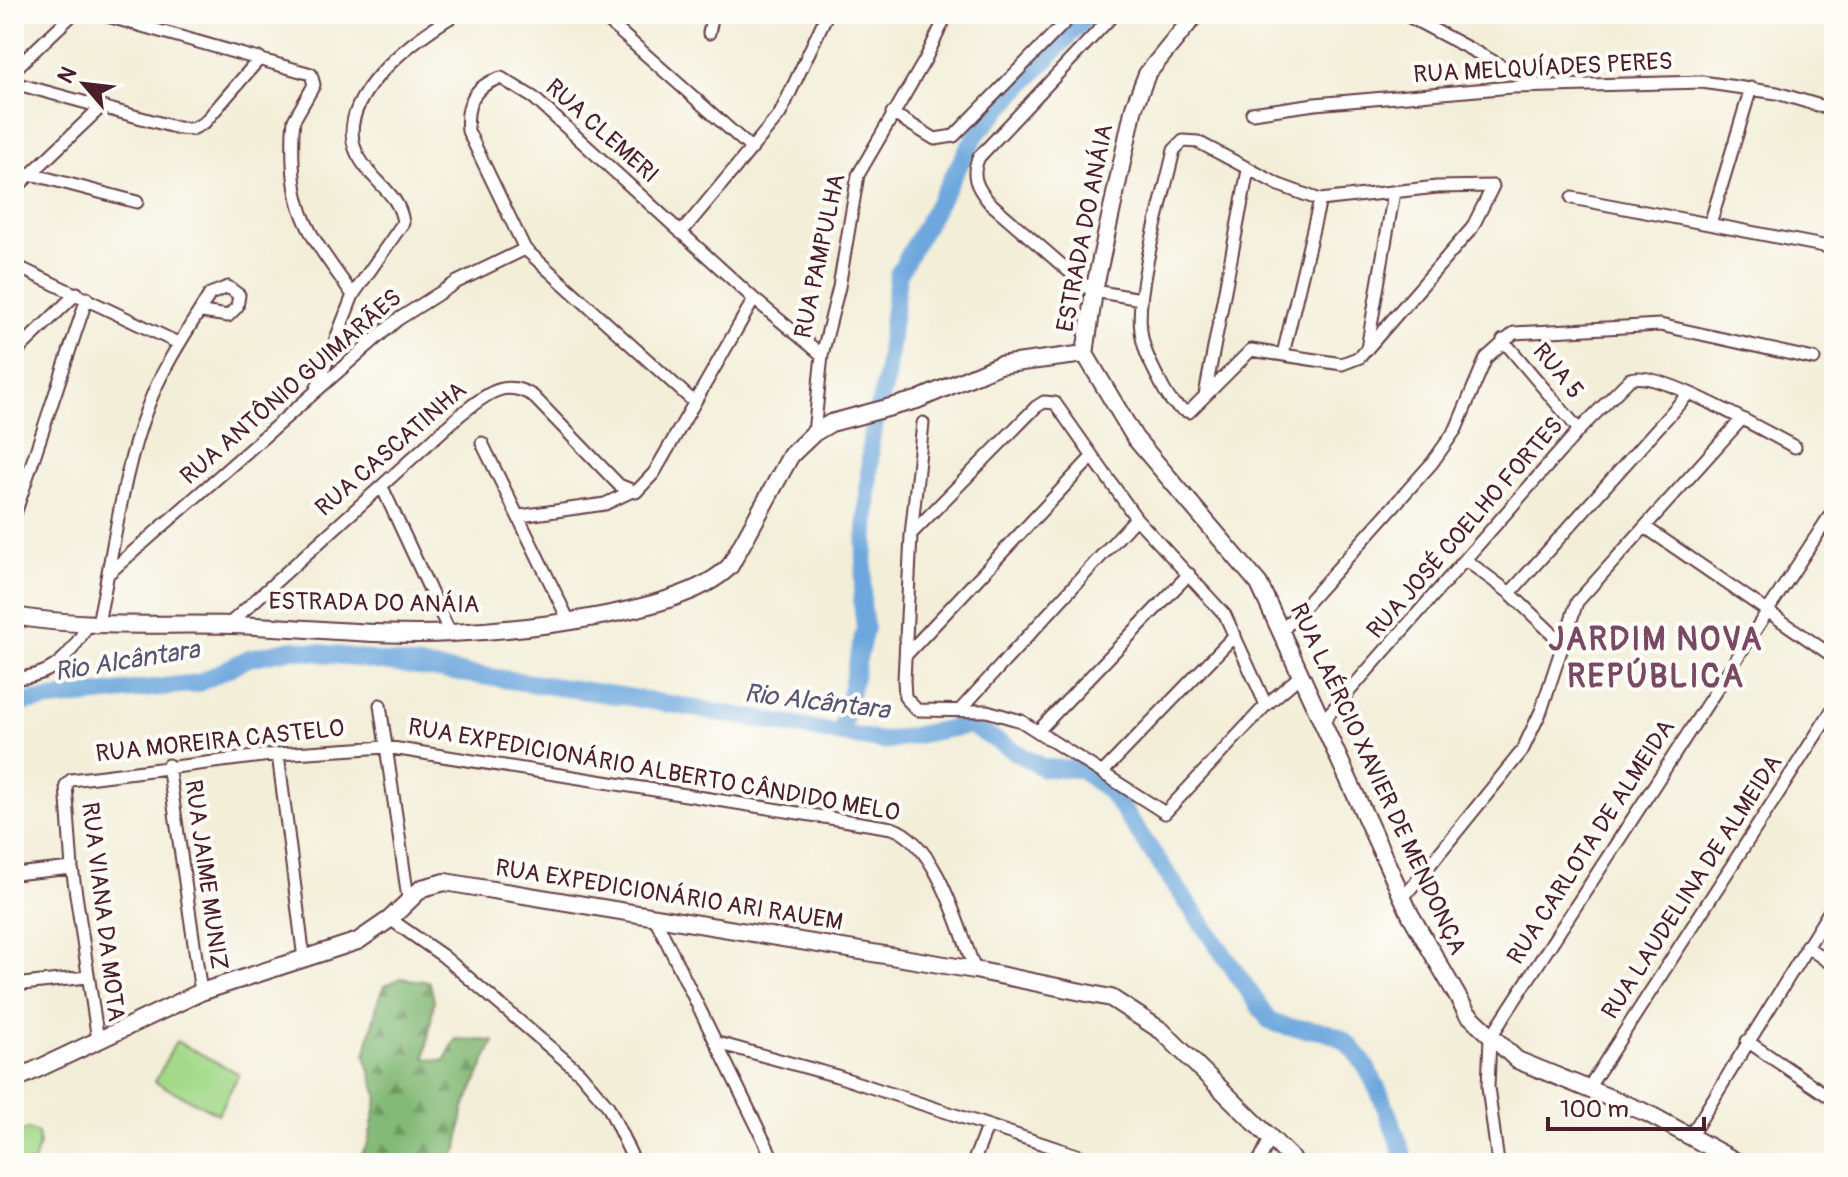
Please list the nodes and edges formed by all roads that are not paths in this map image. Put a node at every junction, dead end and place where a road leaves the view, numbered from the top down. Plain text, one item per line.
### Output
1 (73, 14) edge
2 (100, 14) edge
3 (456, 14) edge
4 (600, 14) edge
5 (713, 14) edge
6 (827, 14) edge
7 (947, 14) edge
8 (1073, 14) edge
9 (1114, 14) edge
10 (1196, 14) edge
11 (1404, 14) edge
12 (709, 33) dead end
13 (260, 58) junction
14 (14, 70) edge
15 (14, 83) edge
16 (1538, 86) junction
17 (1751, 88) junction
18 (101, 107) junction
19 (1834, 110) edge
20 (892, 113) junction
21 (1252, 113) dead end
22 (752, 149) junction
23 (1248, 170) junction
24 (31, 174) junction
25 (14, 190) edge
26 (1394, 192) junction
27 (1572, 198) dead end
28 (1320, 200) junction
29 (137, 202) dead end
30 (1710, 224) junction
31 (681, 233) junction
32 (1834, 248) edge
33 (525, 249) junction
34 (14, 265) edge
35 (1094, 292) junction
36 (353, 295) junction
37 (82, 296) junction
38 (754, 299) junction
39 (1141, 299) junction
40 (202, 312) dead end
41 (1503, 340) junction
42 (178, 343) junction
43 (1367, 350) junction
44 (14, 354) edge
45 (1085, 354) junction
46 (1283, 354) junction
47 (822, 355) junction
48 (1814, 359) dead end
49 (315, 392) junction
50 (1689, 393) junction
51 (1205, 396) junction
52 (694, 402) junction
53 (1741, 420) junction
54 (923, 423) dead end
55 (1579, 430) junction
56 (814, 433) junction
57 (482, 443) dead end
58 (1795, 447) dead end
59 (1092, 457) junction
60 (382, 487) junction
61 (630, 492) junction
62 (16, 502) edge
63 (1834, 509) edge
64 (520, 516) junction
65 (14, 517) edge
66 (1136, 518) junction
67 (1645, 527) junction
68 (911, 535) junction
69 (1467, 561) junction
70 (109, 573) junction
71 (1189, 574) junction
72 (1510, 593) junction
73 (1767, 613) junction
74 (14, 616) edge
75 (569, 621) junction
76 (228, 625) junction
77 (92, 626) junction
78 (1282, 631) junction
79 (450, 633) junction
80 (1235, 635) junction
81 (1563, 644) junction
82 (906, 655) junction
83 (1834, 657) edge
84 (1300, 676) junction
85 (14, 678) edge
86 (380, 705) dead end
87 (1266, 705) junction
88 (1834, 707) edge
89 (961, 709) junction
90 (1322, 722) junction
91 (1038, 731) junction
92 (386, 747) junction
93 (278, 754) junction
94 (168, 765) junction
95 (1103, 772) junction
96 (65, 789) joint
97 (72, 868) junction
98 (14, 874) edge
99 (408, 898) junction
100 (1403, 898) junction
101 (1834, 904) edge
102 (655, 918) junction
103 (390, 919) junction
104 (1806, 946) junction
105 (304, 959) junction
106 (1834, 966) edge
107 (975, 970) junction
108 (87, 977) junction
109 (14, 985) edge
110 (201, 992) junction
111 (1490, 1038) junction
112 (98, 1040) junction
113 (1747, 1041) junction
114 (718, 1043) junction
115 (14, 1080) edge
116 (1587, 1090) junction
117 (1834, 1100) edge
118 (987, 1127) junction
119 (1691, 1135) junction
120 (1271, 1137) junction
121 (635, 1163) edge
122 (775, 1163) edge
123 (973, 1163) edge
124 (1101, 1163) edge
125 (1258, 1163) edge
126 (1296, 1163) edge
127 (1498, 1163) edge
128 (1739, 1163) edge

1 - 14 street
2 - 13 street
3 - 36 street
4 - 22 street
5 - 12 street
6 - 22 street
7 - 20 street, RUA PAMPULHA
8 - 20 street
9 - 35 street
10 - 35 street, ESTRADA DO ANÁIA
11 - 16 street
13 - 18 street
13 - 36 street
15 - 18 street
16 - 17 street, RUA MELQUÍADES PERES
16 - 21 street, RUA MELQUÍADES PERES
17 - 19 street, RUA MELQUÍADES PERES
17 - 30 street
18 - 24 street
20 - 47 street, RUA PAMPULHA
22 - 31 street
23 - 28 street
23 - 39 street
23 - 51 street
24 - 25 street
24 - 29 street
26 - 28 street
26 - 43 street
26 - 43 street
27 - 30 street
28 - 46 street
30 - 32 street
31 - 33 street, RUA CLEMERI
31 - 38 street, RUA CLEMERI
33 - 49 street, RUA ANTÔNIO GUIMARÃES
33 - 52 street
34 - 37 street
35 - 39 street
35 - 45 street, ESTRADA DO ANÁIA
36 - 49 street
37 - 42 street
37 - 44 street
37 - 62 street
38 - 47 street, RUA CLEMERI
38 - 52 street
39 - 51 street
40 - 42 street
41 - 48 street
41 - 55 street, RUA 5
41 - 78 street
42 - 70 street
43 - 46 street
45 - 56 street, ESTRADA DO ANÁIA
45 - 78 street, RUA LAÉRCIO XAVIER DE MENDONÇA
46 - 51 street
47 - 56 street, RUA PAMPULHA
49 - 70 street, RUA ANTÔNIO GUIMARÃES
50 - 53 street
50 - 55 street, RUA JOSÉ COELHO FORTES
50 - 72 street
52 - 61 street
53 - 58 street
53 - 67 street
54 - 68 street
55 - 69 street, RUA JOSÉ COELHO FORTES
56 - 75 street, ESTRADA DO ANÁIA
57 - 64 street
59 - 66 street
59 - 68 street
59 - 82 street
60 - 61 street, RUA CASCATINHA
60 - 76 street, RUA CASCATINHA
60 - 79 street
61 - 64 street
62 - 65 street
63 - 73 street, RUA CARLOTA DE ALMEIDA
64 - 75 street
66 - 71 street
66 - 89 street
67 - 73 street
67 - 81 street
68 - 82 street
69 - 72 street
69 - 90 street, RUA JOSÉ COELHO FORTES
70 - 77 street
71 - 80 street
71 - 91 street
72 - 81 street
73 - 83 street
73 - 111 street, RUA CARLOTA DE ALMEIDA
74 - 77 street, ESTRADA DO ANÁIA
75 - 79 street, ESTRADA DO ANÁIA
76 - 77 street, ESTRADA DO ANÁIA
76 - 79 street, ESTRADA DO ANÁIA
77 - 85 street
78 - 84 street, RUA LAÉRCIO XAVIER DE MENDONÇA
80 - 87 street
80 - 95 street
81 - 100 street
82 - 89 street
84 - 87 street
84 - 90 street, RUA LAÉRCIO XAVIER DE MENDONÇA
86 - 92 street
87 - 95 street
88 - 116 street, RUA LAUDELINA DE ALMEIDA
89 - 91 street
90 - 100 street, RUA LAÉRCIO XAVIER DE MENDONÇA
91 - 95 street
92 - 93 street, RUA MOREIRA CASTELO
92 - 99 street
92 - 107 street, RUA EXPEDICIONÁRIO ALBERTO CÂNDIDO MELO
93 - 94 street, RUA MOREIRA CASTELO
93 - 105 street
94 - 96 street, RUA MOREIRA CASTELO
94 - 110 street, RUA JAIME MUNIZ
96 - 97 street, RUA VIANA DA MOTA
97 - 98 street
97 - 108 street, RUA VIANA DA MOTA
99 - 102 street, RUA EXPEDICIONÁRIO ARI RAUEM
99 - 103 street, RUA EXPEDICIONÁRIO ARI RAUEM
100 - 111 street, RUA LAÉRCIO XAVIER DE MENDONÇA
101 - 104 street
102 - 107 street, RUA EXPEDICIONÁRIO ARI RAUEM
102 - 114 street
103 - 105 street, RUA EXPEDICIONÁRIO ARI RAUEM
103 - 121 street
104 - 106 street
104 - 113 street
105 - 110 street, RUA EXPEDICIONÁRIO ARI RAUEM
107 - 120 street, RUA EXPEDICIONÁRIO ARI RAUEM
108 - 109 street
108 - 112 street, RUA VIANA DA MOTA
110 - 112 street, RUA EXPEDICIONÁRIO ARI RAUEM
111 - 116 street, RUA LAÉRCIO XAVIER DE MENDONÇA
111 - 127 street
112 - 115 street, RUA EXPEDICIONÁRIO ARI RAUEM
113 - 117 street
113 - 119 street
114 - 118 street
114 - 122 street
116 - 119 street, RUA LAÉRCIO XAVIER DE MENDONÇA
118 - 123 street
118 - 124 street
119 - 128 street, RUA LAÉRCIO XAVIER DE MENDONÇA
120 - 125 street
120 - 126 street, RUA EXPEDICIONÁRIO ARI RAUEM

